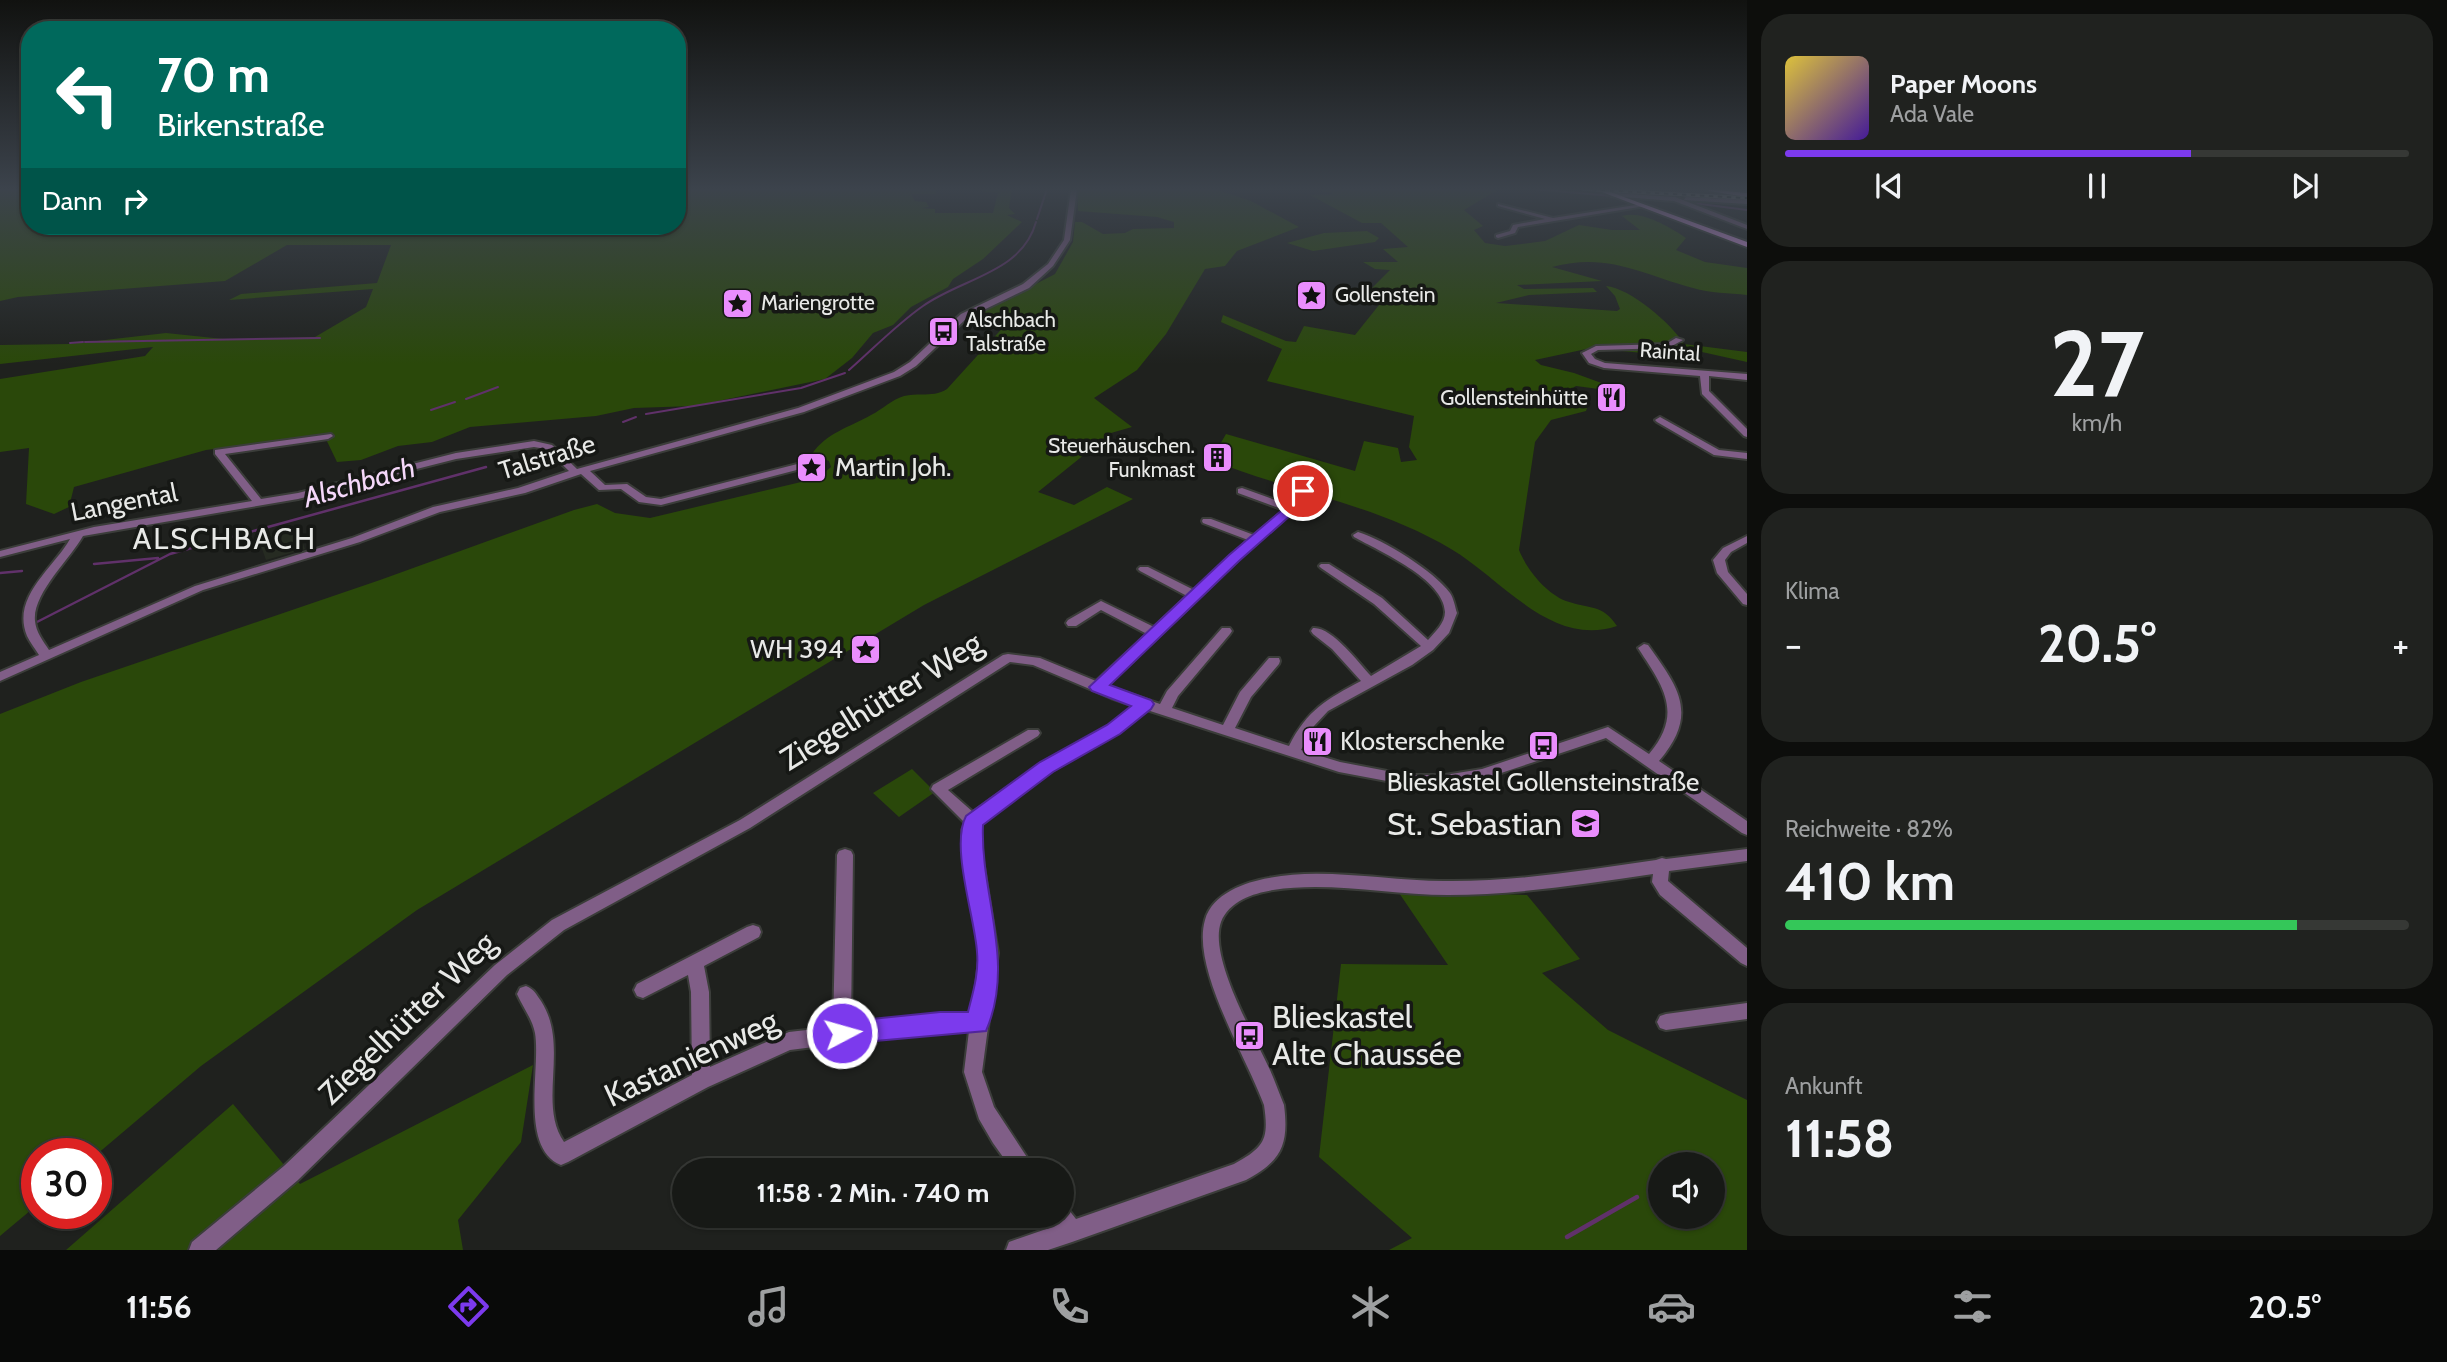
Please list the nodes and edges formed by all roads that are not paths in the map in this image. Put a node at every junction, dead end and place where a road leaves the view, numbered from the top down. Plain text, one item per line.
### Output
1 (1063, 247) edge
2 (1679, 340) dead end
3 (1704, 372) junction
4 (1747, 377) edge
5 (1660, 419) dead end
6 (1747, 433) edge
7 (328, 436) dead end
8 (1747, 456) edge
9 (813, 463) dead end
10 (774, 468) dead end
11 (579, 471) junction
12 (724, 487) junction
13 (1242, 491) dead end
14 (1303, 491) dead end
15 (258, 503) junction
16 (1291, 509) junction
17 (1207, 520) dead end
18 (79, 534) junction
19 (1358, 535) dead end
20 (1255, 539) junction
21 (1747, 539) edge
22 (0, 554) edge
23 (1325, 566) dead end
24 (1143, 570) dead end
25 (1195, 595) junction
26 (1747, 601) edge
27 (1072, 623) dead end
28 (1226, 631) dead end
29 (1317, 631) dead end
30 (1155, 633) junction
31 (1429, 647) junction
32 (1644, 648) dead end
33 (46, 656) junction
34 (1274, 662) dead end
35 (0, 677) edge
36 (1369, 682) junction
37 (1098, 687) junction
38 (1145, 704) junction
39 (1164, 711) junction
40 (1227, 731) junction
41 (1033, 733) dead end
42 (1293, 752) junction
43 (1650, 762) junction
44 (973, 821) junction
45 (1747, 829) edge
46 (845, 855) dead end
47 (1747, 855) edge
48 (1662, 864) junction
49 (753, 932) dead end
50 (1747, 958) edge
51 (695, 964) junction
52 (643, 990) dead end
53 (526, 994) dead end
54 (1747, 1011) edge
55 (1666, 1022) dead end
56 (977, 1023) junction
57 (842, 1033) junction
58 (701, 1080) junction
59 (561, 1155) joint
60 (1017, 1158) edge
61 (1074, 1222) edge
62 (1058, 1228) edge
63 (200, 1250) edge
64 (1017, 1250) edge

1 - 11 street, Talstraße
2 - 3 street, Raintal
3 - 4 street, Raintal
3 - 6 street
5 - 8 street
7 - 15 street
9 - 12 street
10 - 12 street
11 - 12 street
11 - 15 street, Langental
11 - 33 street, Talstraße
13 - 16 street
14 - 16 street
15 - 18 street, Langental
16 - 20 street
17 - 20 street
18 - 22 street, Langental
18 - 33 street
19 - 31 street
20 - 25 street
21 - 26 street
23 - 31 street
24 - 25 street
25 - 30 street
27 - 30 street
28 - 39 street
29 - 36 street
30 - 37 street
31 - 36 street
32 - 43 street
33 - 35 street, Talstraße
34 - 40 street
36 - 42 street
37 - 38 street, Ziegelhütter Weg
37 - 63 street, Ziegelhütter Weg
38 - 39 street, Ziegelhütter Weg
38 - 44 street
39 - 40 street, Ziegelhütter Weg
40 - 42 street, Ziegelhütter Weg
41 - 44 street
42 - 43 street, Ziegelhütter Weg
43 - 45 street
44 - 56 street
46 - 57 street
47 - 48 street
48 - 50 street
48 - 61 street
49 - 51 street
51 - 52 street
51 - 58 street
53 - 59 street
54 - 55 street
56 - 57 street, Kastanienweg
56 - 60 street
57 - 58 street, Kastanienweg
58 - 59 street, Kastanienweg
62 - 64 street

